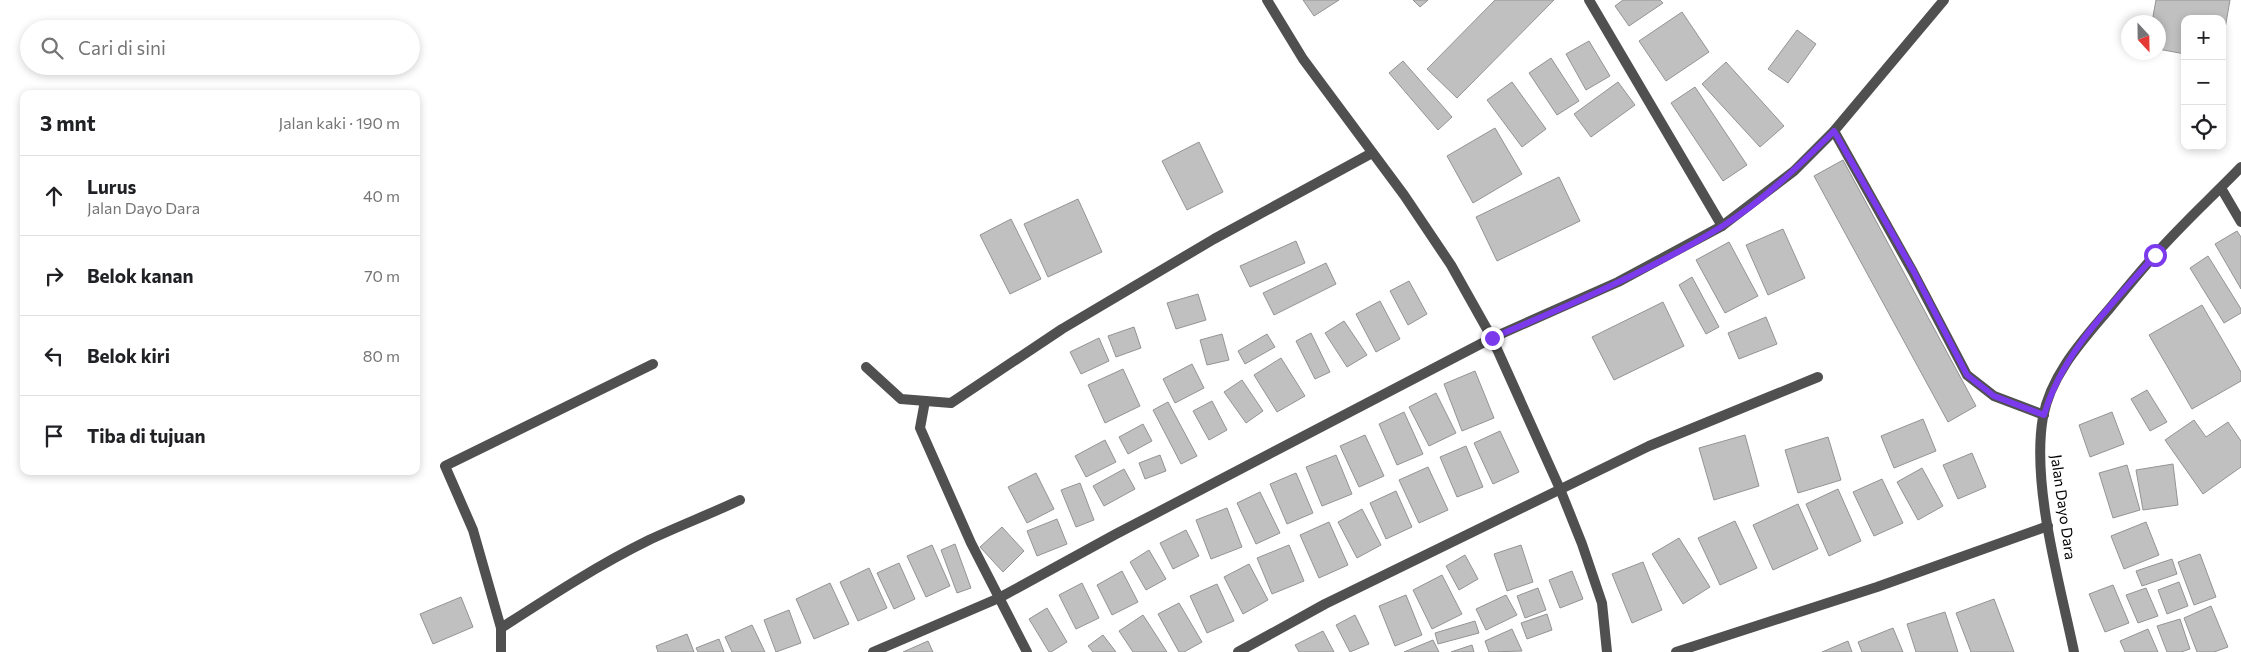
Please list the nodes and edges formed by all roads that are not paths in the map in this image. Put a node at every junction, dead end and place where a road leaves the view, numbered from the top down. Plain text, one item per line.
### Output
1 (1267, 0) edge
2 (1589, 0) edge
3 (1944, 0) edge
4 (1834, 131) junction
5 (1372, 153) junction
6 (2241, 167) edge
7 (2221, 188) junction
8 (2241, 222) edge
9 (1722, 226) junction
10 (1492, 338) junction
11 (653, 364) dead end
12 (866, 367) dead end
13 (1818, 377) dead end
14 (925, 401) junction
15 (2044, 415) junction
16 (1560, 489) junction
17 (740, 500) dead end
18 (2048, 526) junction
19 (998, 598) junction
20 (501, 628) junction
21 (501, 652) edge
22 (873, 652) edge
23 (1027, 652) edge
24 (1238, 652) edge
25 (1608, 652) edge
26 (1676, 652) edge
27 (2074, 652) edge

1 - 5 street
2 - 9 street
3 - 4 street
4 - 9 street
4 - 15 street
5 - 10 street
5 - 14 street
6 - 7 street, Jalan Dayo Dara
7 - 8 street
7 - 15 street, Jalan Dayo Dara
9 - 10 street
10 - 16 street
10 - 19 street
11 - 20 street
12 - 14 street
13 - 16 street
14 - 19 street
15 - 18 street, Jalan Dayo Dara
16 - 24 street
16 - 25 street
17 - 20 street
18 - 26 street
18 - 27 street, Jalan Dayo Dara
19 - 22 street
19 - 23 street
20 - 21 street

